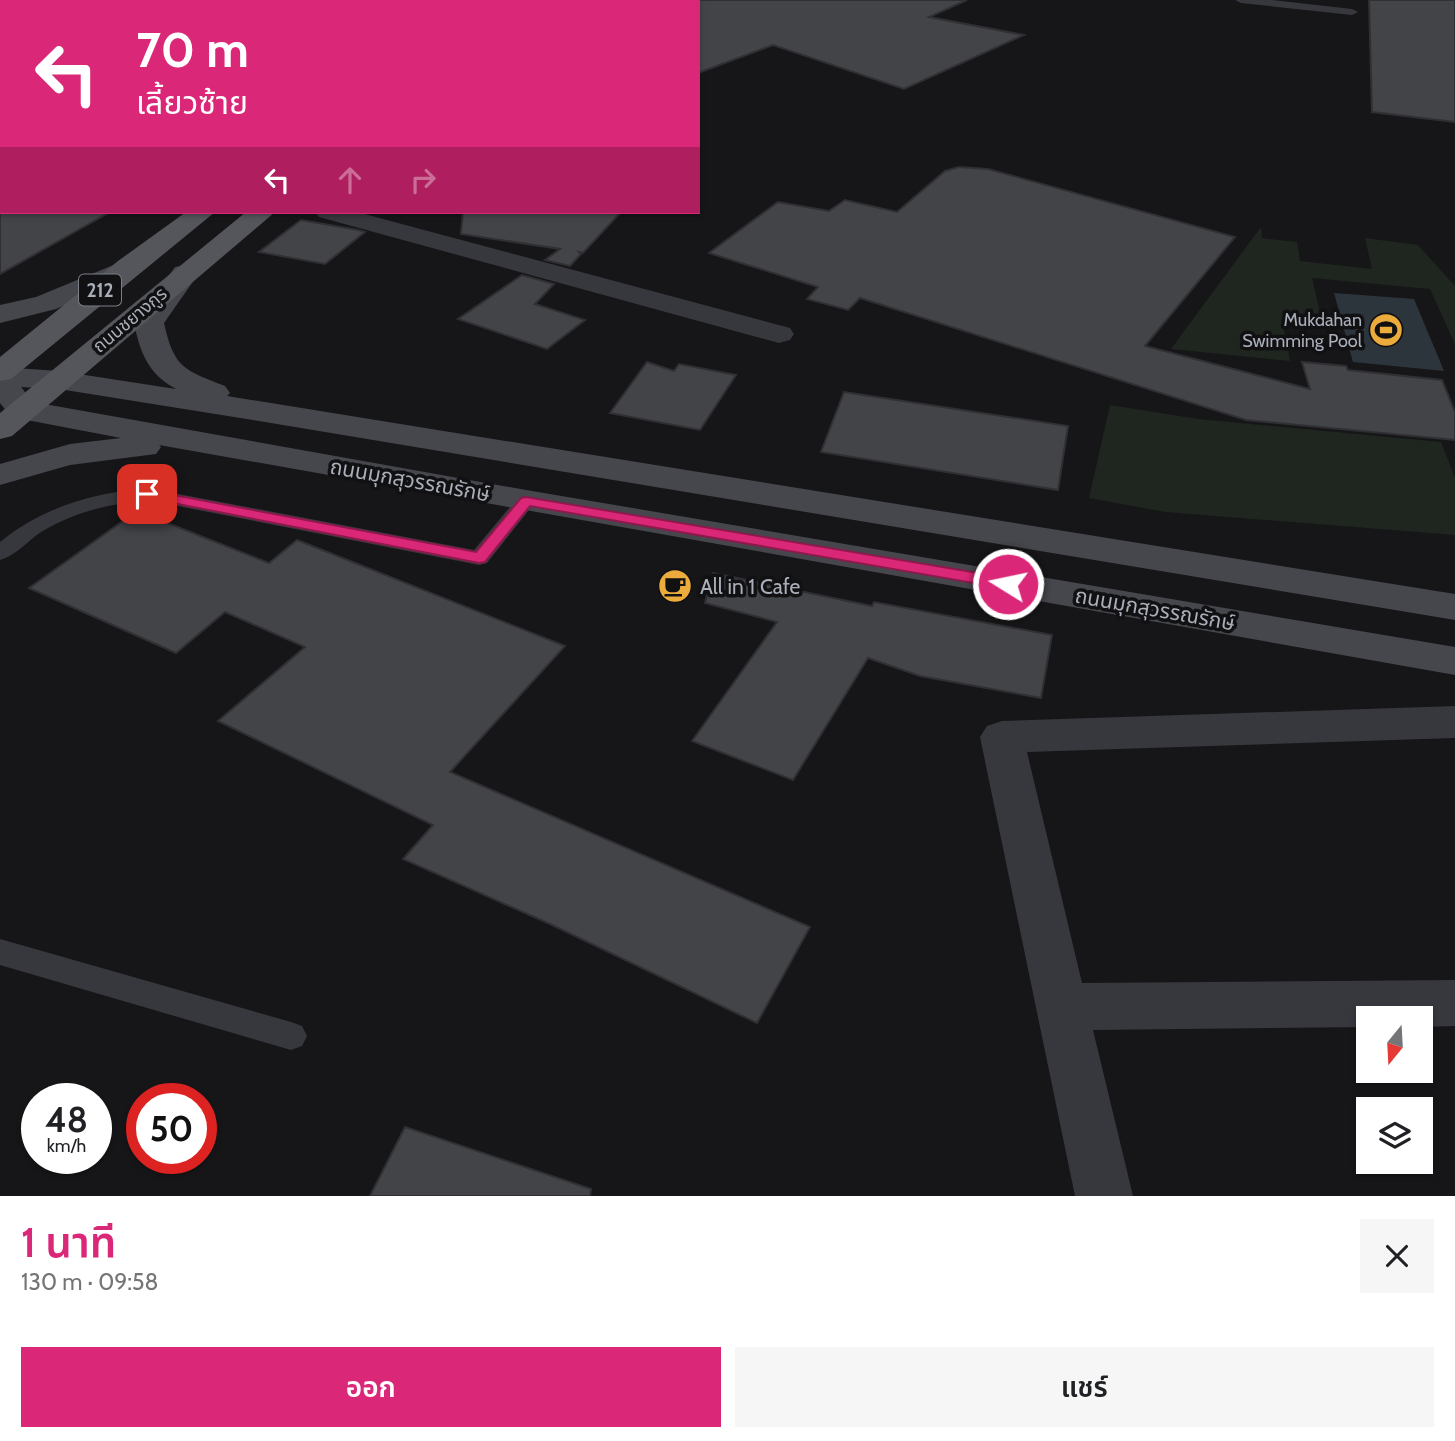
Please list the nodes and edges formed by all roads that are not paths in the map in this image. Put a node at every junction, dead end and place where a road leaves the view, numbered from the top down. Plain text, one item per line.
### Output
1 (1241, 0) edge
2 (1352, 12) dead end
3 (199, 214) edge
4 (259, 214) edge
5 (335, 214) edge
6 (128, 267) junction
7 (185, 273) junction
8 (0, 314) edge
9 (779, 334) dead end
10 (0, 374) edge
11 (59, 380) junction
12 (0, 382) edge
13 (259, 411) junction
14 (11, 420) edge
15 (233, 448) junction
16 (0, 475) edge
17 (526, 501) junction
18 (1018, 535) junction
19 (0, 553) edge
20 (1008, 584) junction
21 (1455, 607) edge
22 (1455, 661) edge
23 (1455, 722) edge
24 (0, 952) edge
25 (1455, 1003) edge
26 (1061, 1007) junction
27 (290, 1036) dead end
28 (1104, 1196) edge

1 - 2 lane
3 - 6 main road, ถนนชยางกูร / 212
4 - 7 main road, ถนนชยางกูร / 212
5 - 9 street
6 - 8 main road
6 - 10 main road, ถนนชยางกูร / 212
7 - 11 main road, ถนนชยางกูร / 212
7 - 13 main road
10 - 11 main road, ถนนมุกสุวรรณรักษ์
11 - 13 main road, ถนนมุกสุวรรณรักษ์
11 - 14 main road, ถนนชยางกูร / 212
12 - 14 main road
13 - 18 main road, ถนนมุกสุวรรณรักษ์
14 - 15 main road, ถนนมุกสุวรรณรักษ์
15 - 16 main road
15 - 17 main road, ถนนมุกสุวรรณรักษ์
17 - 19 lane
17 - 20 main road, ถนนมุกสุวรรณรักษ์
18 - 20 main road
18 - 21 main road, ถนนมุกสุวรรณรักษ์
20 - 22 main road, ถนนมุกสุวรรณรักษ์
23 - 26 street
24 - 27 lane
25 - 26 street
26 - 28 street

